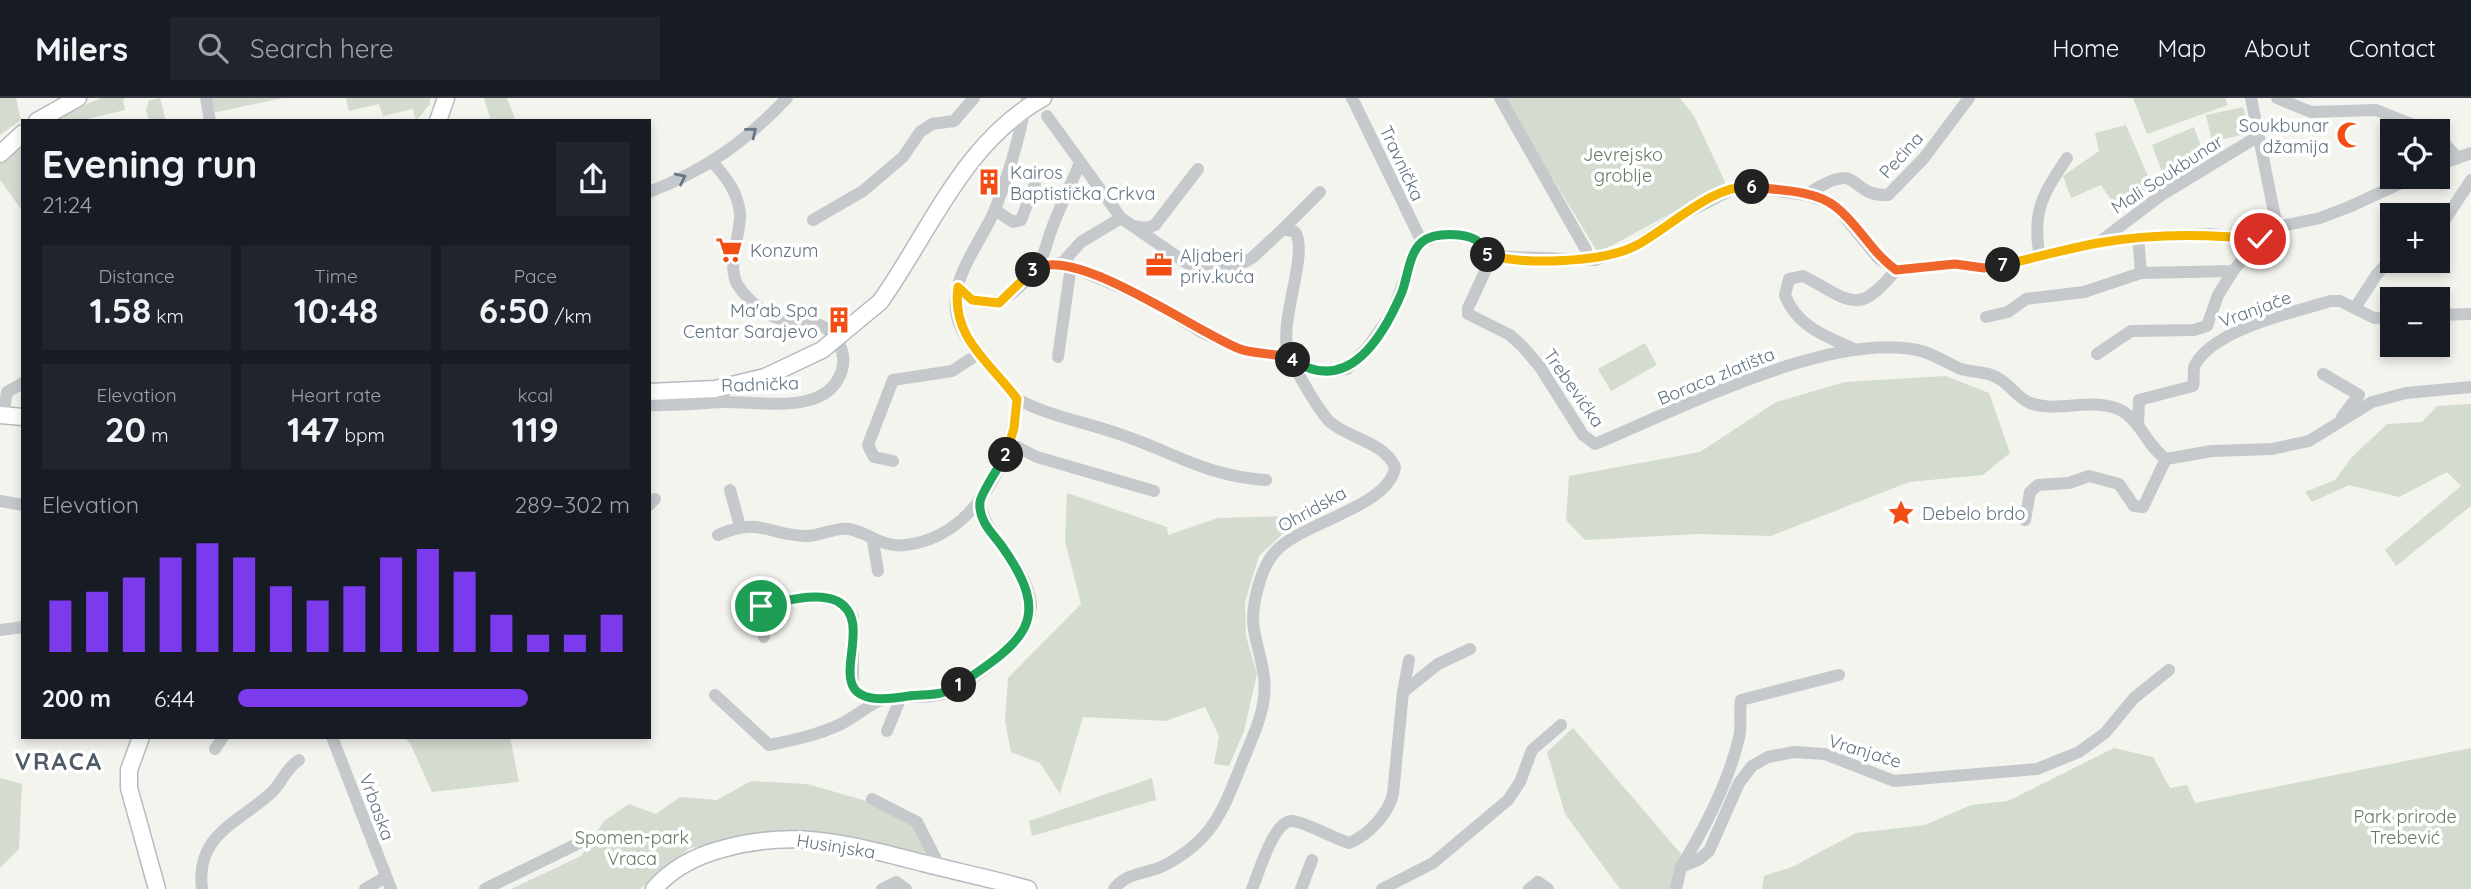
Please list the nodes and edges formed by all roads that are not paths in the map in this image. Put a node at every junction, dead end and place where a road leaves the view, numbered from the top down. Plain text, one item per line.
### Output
1 (78, 98) edge
2 (206, 98) edge
3 (446, 98) edge
4 (787, 98) edge
5 (974, 98) edge
6 (1043, 98) edge
7 (1352, 98) edge
8 (1500, 98) edge
9 (1969, 98) edge
10 (2251, 98) edge
11 (2277, 98) edge
12 (1027, 103) edge
13 (1047, 116) dead end
14 (41, 119) edge
15 (210, 119) edge
16 (439, 119) edge
17 (2399, 119) edge
18 (21, 135) edge
19 (2257, 138) junction
20 (2450, 150) edge
21 (2471, 153) edge
22 (0, 154) edge
23 (2456, 156) junction
24 (2067, 158) dead end
25 (2450, 159) edge
26 (713, 163) junction
27 (1079, 165) junction
28 (1198, 169) dead end
29 (2471, 180) edge
30 (1035, 184) dead end
31 (2388, 189) edge
32 (651, 191) edge
33 (1320, 192) dead end
34 (1806, 195) junction
35 (995, 210) junction
36 (2450, 212) edge
37 (813, 220) dead end
38 (1125, 221) junction
39 (2277, 227) junction
40 (1283, 229) junction
41 (2138, 237) junction
42 (2260, 239) junction
43 (1422, 242) junction
44 (2098, 243) junction
45 (1489, 256) junction
46 (2040, 257) junction
47 (1586, 260) junction
48 (1067, 265) junction
49 (1037, 267) junction
50 (1896, 270) junction
51 (2233, 271) junction
52 (2380, 271) edge
53 (2141, 273) junction
54 (958, 287) junction
55 (2355, 308) junction
56 (2471, 314) edge
57 (2450, 315) edge
58 (1986, 317) dead end
59 (2380, 318) edge
60 (2194, 330) junction
61 (1852, 348) junction
62 (2206, 351) junction
63 (980, 354) junction
64 (2097, 354) dead end
65 (1058, 357) dead end
66 (1290, 358) junction
67 (2323, 374) dead end
68 (17, 386) edge
69 (2471, 387) edge
70 (651, 392) edge
71 (1017, 399) junction
72 (651, 405) edge
73 (9, 415) edge
74 (2138, 426) junction
75 (2328, 430) junction
76 (1011, 444) junction
77 (1595, 444) joint
78 (2310, 452) dead end
79 (2166, 459) junction
80 (893, 461) dead end
81 (1266, 480) dead end
82 (730, 489) dead end
83 (1154, 491) dead end
84 (979, 500) junction
85 (0, 501) edge
86 (21, 505) edge
87 (2025, 520) dead end
88 (740, 526) junction
89 (718, 535) dead end
90 (873, 541) junction
91 (878, 571) dead end
92 (21, 627) edge
93 (0, 630) edge
94 (764, 638) dead end
95 (1470, 649) dead end
96 (1409, 660) dead end
97 (2169, 670) dead end
98 (1839, 675) dead end
99 (1403, 692) junction
100 (715, 695) dead end
101 (901, 697) junction
102 (878, 701) junction
103 (1561, 725) dead end
104 (887, 731) dead end
105 (140, 739) edge
106 (222, 739) edge
107 (333, 739) edge
108 (215, 749) dead end
109 (299, 760) dead end
110 (872, 799) dead end
111 (581, 842) dead end
112 (1312, 860) dead end
113 (940, 867) junction
114 (1681, 867) junction
115 (387, 883) edge
116 (1000, 885) edge
117 (157, 889) edge
118 (202, 889) edge
119 (365, 889) edge
120 (485, 889) edge
121 (654, 889) edge
122 (881, 889) edge
123 (905, 889) edge
124 (1028, 889) edge
125 (1114, 889) edge
126 (1252, 889) edge
127 (1301, 889) edge
128 (1382, 889) edge
129 (1530, 889) edge
130 (1548, 889) edge
131 (1676, 889) edge

1 - 14 main road
2 - 15 street
3 - 16 main road
26 -> 4 street
5 - 37 street
6 - 12 main road
7 - 43 street, Travnička
8 - 47 street
9 - 34 street, Pećina
10 - 19 street
11 - 17 street
12 - 35 street
12 - 70 main road, bridge
13 - 27 street
18 - 22 main road
19 - 39 street
19 - 44 street, Mali Soukbunar
20 - 23 street
21 - 23 street
23 - 25 street
24 - 46 street
32 -> 26 street
26 - 72 street, Radnička
27 - 38 street
27 - 49 street
28 - 38 street
29 - 36 street
30 - 35 street
31 - 39 street
33 - 40 street
34 - 47 street
34 - 50 street
35 - 54 street
38 - 40 street
38 - 48 street
39 - 42 street
40 - 66 street
41 - 42 street
41 - 44 street
41 - 53 street
42 - 51 street
43 - 45 street
43 - 66 street
44 - 46 street
45 - 47 street
45 - 77 street, Trebevićka
46 - 50 street
48 - 49 street
48 - 65 street
48 - 66 street
49 - 54 street
50 - 61 street, Boraca zlatišta
51 - 53 street
51 - 60 street
52 - 55 street
53 - 58 street
54 - 63 street
55 - 59 street, Vranjače
55 - 62 street, Vranjače
56 - 57 street
60 - 62 street
60 - 64 street
61 - 74 street, Boraca zlatišta
61 - 77 street, Boraca zlatišta
62 - 74 street, Vranjače
63 - 71 street
63 - 80 street
66 - 125 street, Ohridska
67 - 75 street
68 - 73 street
69 - 75 street
71 - 76 street
71 - 81 street
74 - 79 street, Boraca zlatišta
75 - 78 street
75 - 79 street
76 - 83 street
76 - 84 street
79 - 87 street
82 - 88 street
84 - 90 street
84 - 101 street
85 - 86 street
88 - 89 street
88 - 90 street
90 - 91 street
92 - 93 street
94 - 102 street
95 - 99 street
96 - 99 street
97 - 114 street, Vranjače
98 - 114 street
99 - 126 street
100 - 102 street
101 - 102 street
101 - 104 street
103 - 128 street
105 - 117 main road
106 - 108 street
107 - 115 street, Vrbaska
109 - 118 street
110 - 113 street
111 - 120 street
112 - 127 street
113 - 116 main road, Husinjska
113 - 121 main road, Husinjska
114 - 131 street
115 - 119 street
116 - 124 main road, Husinjska
122 - 123 street
129 - 130 street

